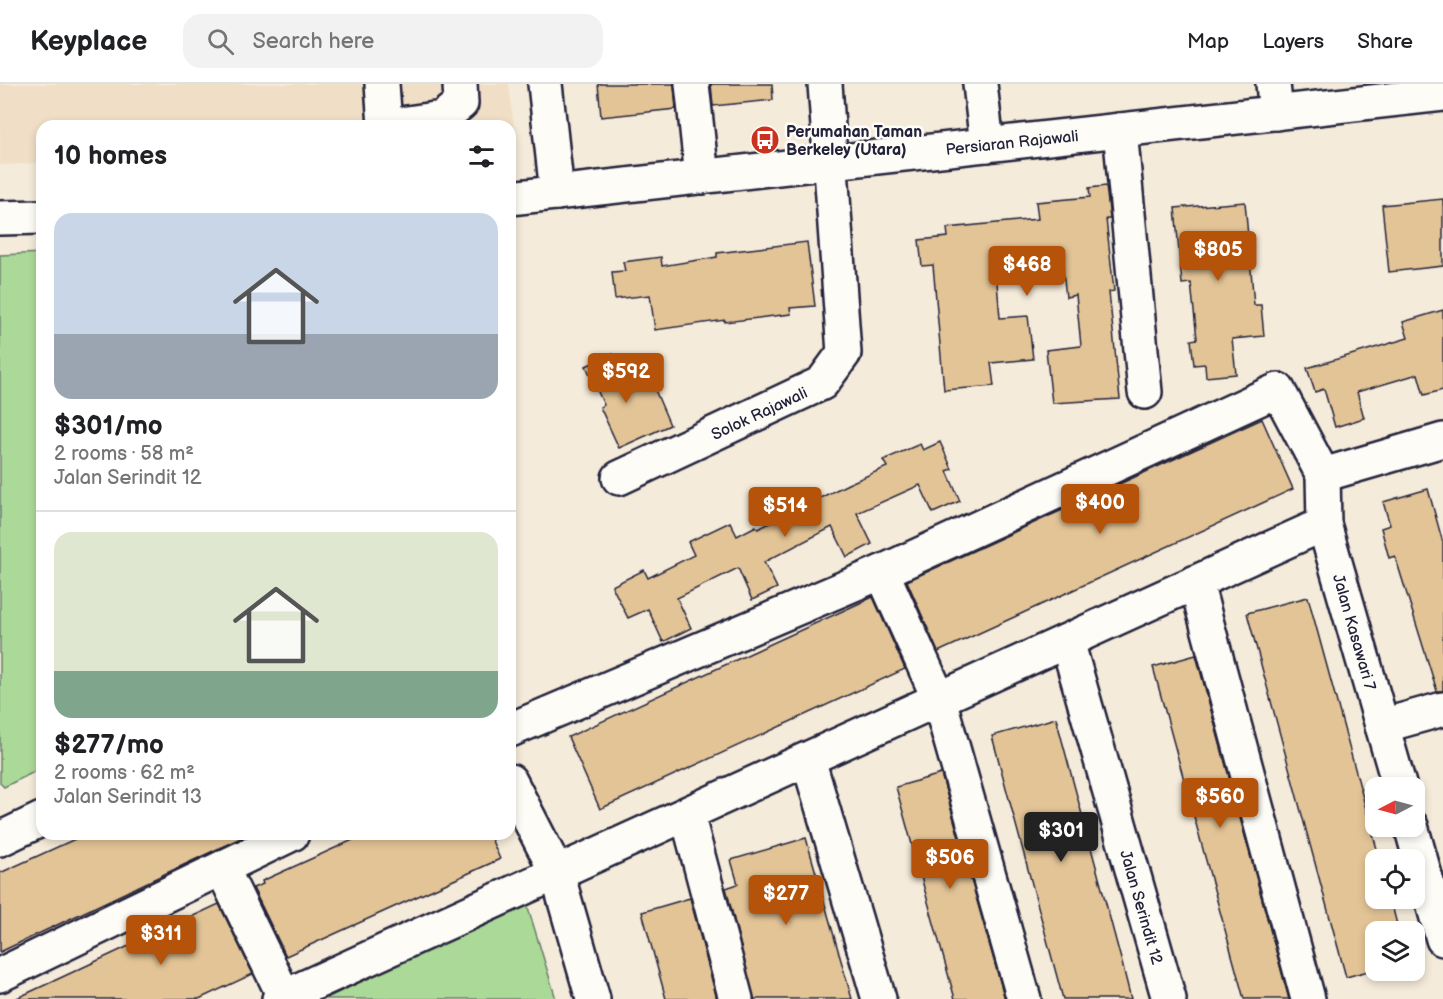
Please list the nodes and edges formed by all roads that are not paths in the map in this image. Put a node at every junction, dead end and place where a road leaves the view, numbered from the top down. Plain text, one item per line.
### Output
1 (382, 84) edge
2 (460, 84) edge
3 (545, 84) edge
4 (692, 84) edge
5 (825, 84) edge
6 (980, 84) edge
7 (1443, 94) edge
8 (1274, 98) edge
9 (385, 120) edge
10 (428, 120) edge
11 (1120, 130) junction
12 (987, 145) junction
13 (832, 162) junction
14 (702, 177) junction
15 (557, 193) junction
16 (516, 197) edge
17 (36, 217) edge
18 (0, 218) edge
19 (1145, 392) dead end
20 (1443, 440) edge
21 (1323, 475) junction
22 (620, 478) dead end
23 (1324, 524) junction
24 (882, 572) junction
25 (1196, 583) junction
26 (1067, 641) junction
27 (939, 699) junction
28 (1443, 710) edge
29 (1382, 726) junction
30 (516, 727) edge
31 (808, 759) junction
32 (1397, 777) edge
33 (516, 793) edge
34 (687, 814) junction
35 (36, 822) edge
36 (1414, 837) edge
37 (0, 838) edge
38 (280, 840) edge
39 (222, 868) junction
40 (557, 873) junction
41 (1443, 939) edge
42 (0, 975) edge
43 (281, 998) edge
44 (593, 999) edge
45 (736, 999) edge
46 (879, 999) edge
47 (1024, 999) edge
48 (1168, 999) edge
49 (1308, 999) edge

1 - 9 street
2 - 10 street
3 - 15 street
4 - 14 street
5 - 13 street, Solok Rajawali
6 - 12 street
7 - 8 street, Persiaran Rajawali
8 - 11 street, Persiaran Rajawali
11 - 12 street, Persiaran Rajawali
11 - 19 street
12 - 13 street, Persiaran Rajawali
13 - 14 street, Persiaran Rajawali
13 - 22 street, Solok Rajawali
14 - 15 street, Persiaran Rajawali
15 - 16 street, Persiaran Rajawali
17 - 18 street
20 - 21 street
21 - 23 street, Jalan Kasawari 7
21 - 24 street
23 - 25 street
23 - 29 street, Jalan Kasawari 7
24 - 27 street
24 - 30 street
25 - 26 street
25 - 49 street
26 - 27 street
26 - 48 street, Jalan Serindit 12
27 - 31 street
27 - 47 street
28 - 29 street
29 - 32 street, Jalan Kasawari 7
31 - 34 street
31 - 46 street
33 - 40 street
34 - 40 street
34 - 45 street
35 - 37 street
36 - 41 street
38 - 39 street
39 - 42 street
39 - 43 street
40 - 43 street
40 - 44 street

